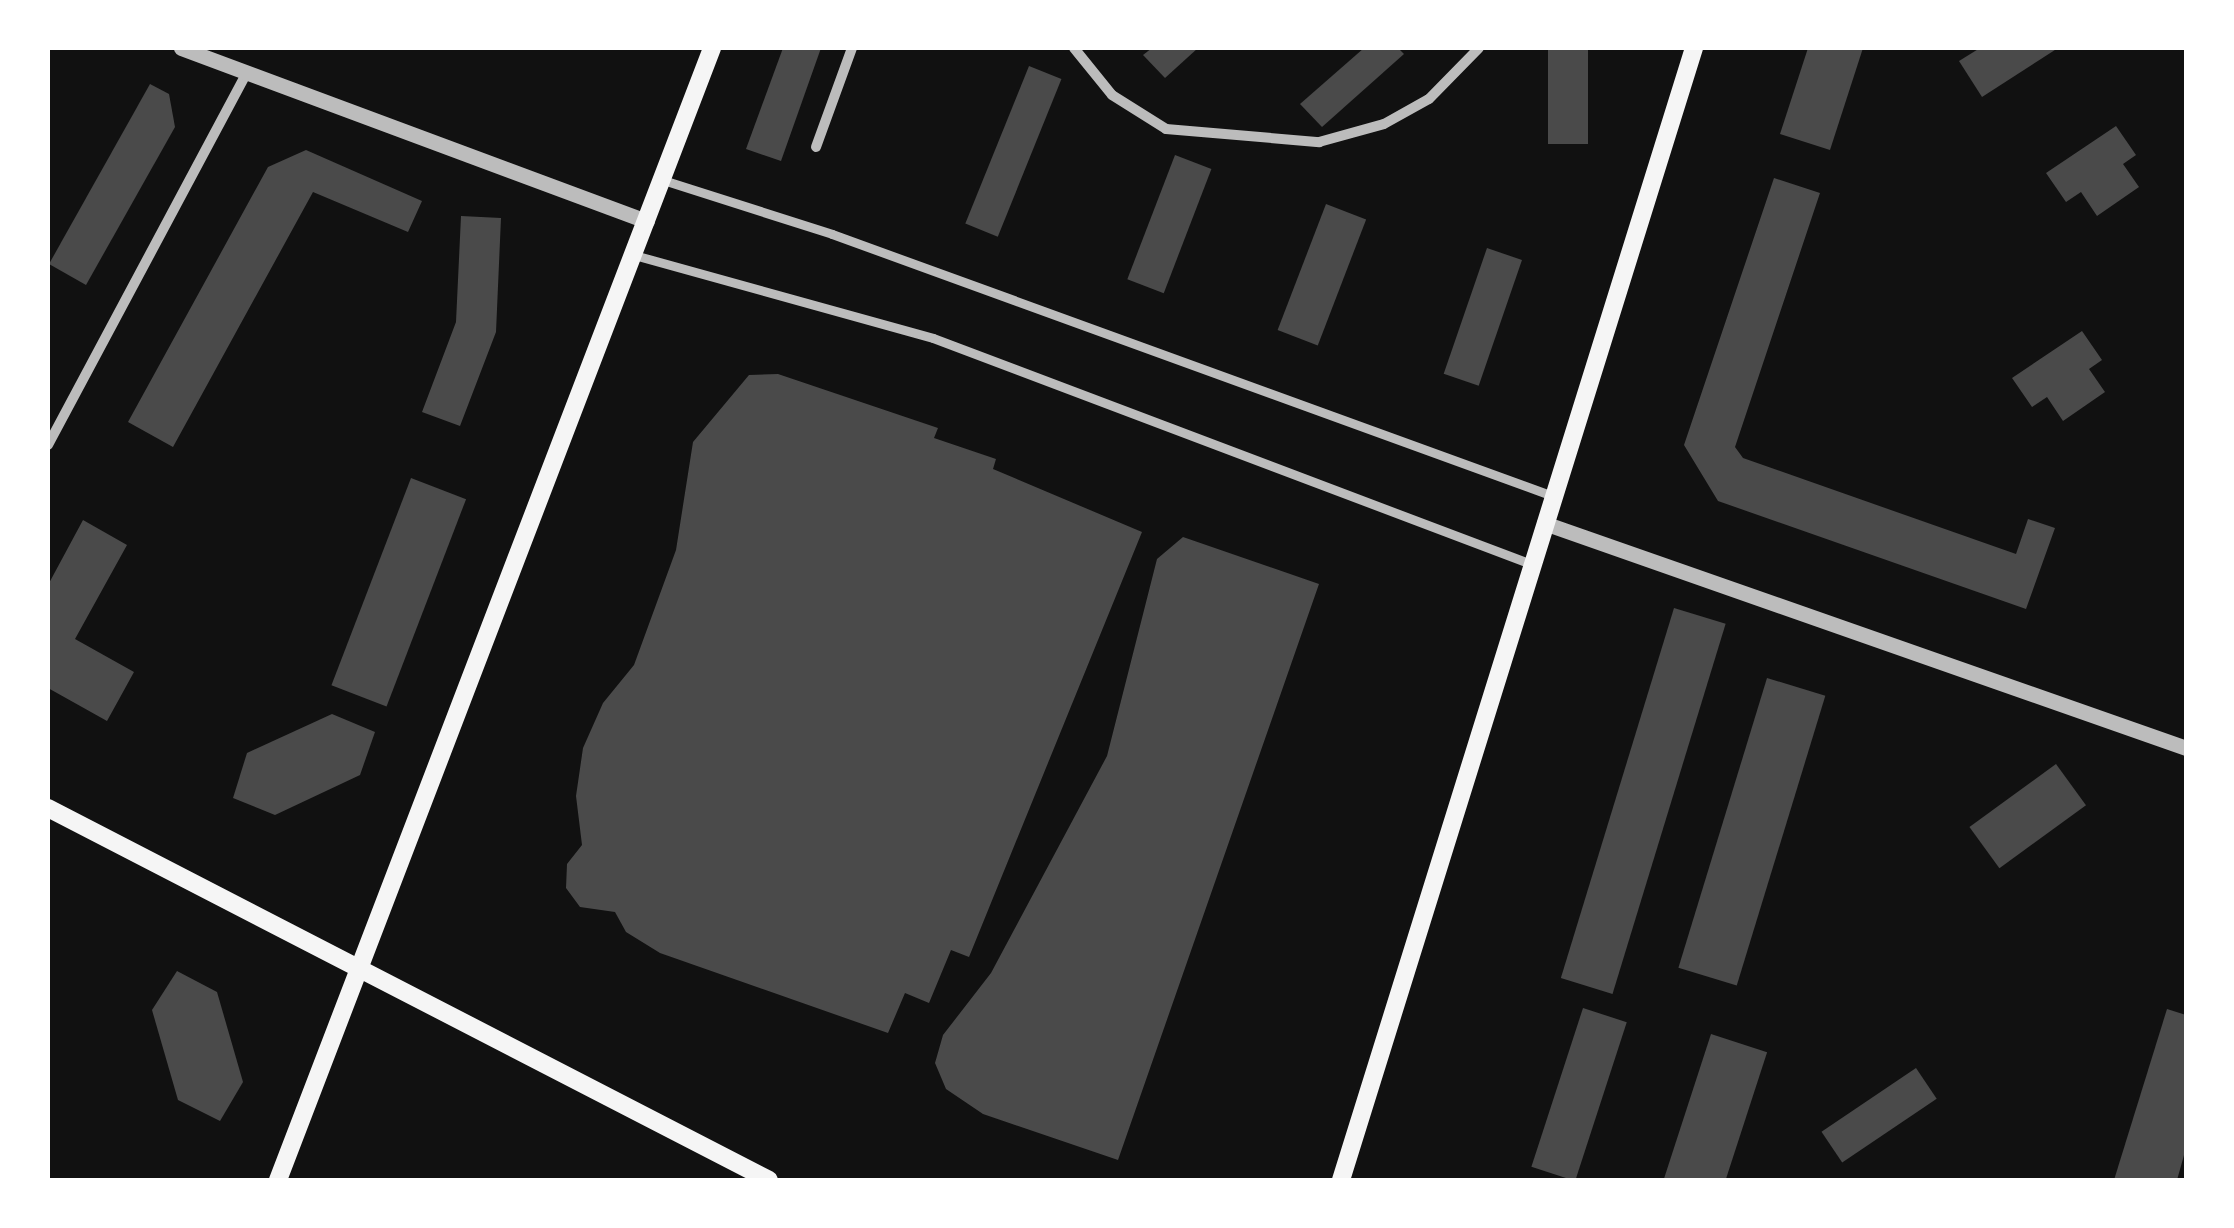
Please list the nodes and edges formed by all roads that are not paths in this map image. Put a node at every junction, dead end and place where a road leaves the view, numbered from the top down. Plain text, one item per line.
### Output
1 (181, 48) edge
2 (712, 48) edge
3 (852, 48) edge
4 (1074, 48) edge
5 (1479, 48) edge
6 (1694, 48) edge
7 (247, 72) junction
8 (816, 147) dead end
9 (663, 180) junction
10 (648, 220) junction
11 (634, 256) junction
12 (48, 444) edge
13 (1552, 496) junction
14 (1544, 523) junction
15 (1531, 564) junction
16 (2186, 748) edge
17 (48, 808) edge
18 (364, 968) junction
19 (278, 1180) edge
20 (769, 1180) edge
21 (1340, 1180) edge

1 - 7 street
2 - 9 main road
3 - 8 street
4 - 5 street
6 - 13 main road
7 - 10 street
7 - 12 street
9 - 10 main road
9 - 13 street
10 - 11 main road
11 - 15 street
11 - 18 main road
13 - 14 main road
14 - 15 main road
14 - 16 street
15 - 21 main road
17 - 18 main road
18 - 19 main road
18 - 20 main road

